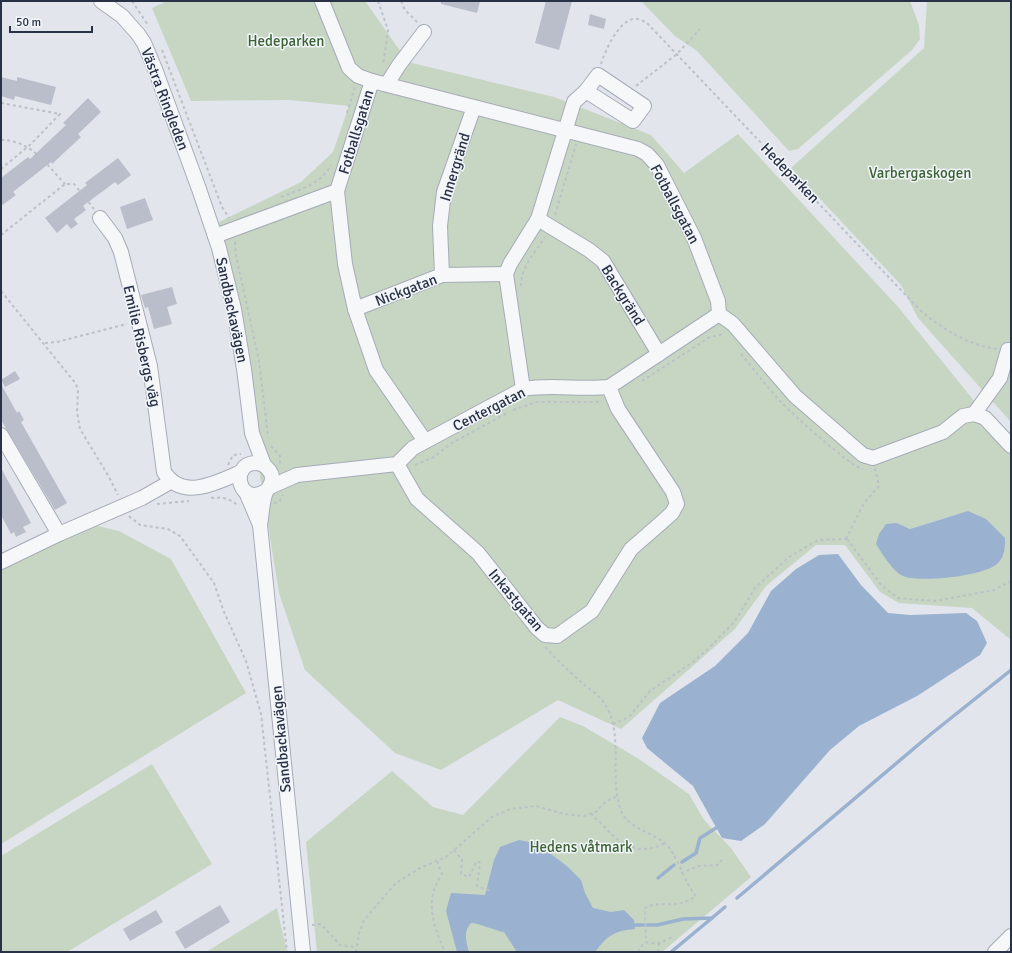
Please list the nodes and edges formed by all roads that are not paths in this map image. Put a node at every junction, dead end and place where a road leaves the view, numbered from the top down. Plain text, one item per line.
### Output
1 (101, 1) edge
2 (322, 1) edge
3 (424, 32) road end
4 (390, 80) junction
5 (372, 81) junction
6 (586, 90) junction
7 (474, 107) junction
8 (564, 131) junction
9 (199, 189) joint
10 (337, 192) junction
11 (100, 218) road end
12 (538, 219) junction
13 (215, 236) junction
14 (506, 274) junction
15 (442, 275) junction
16 (355, 308) junction
17 (725, 318) junction
18 (1010, 350) edge
19 (659, 354) junction
20 (529, 388) junction
21 (611, 392) junction
22 (974, 414) junction
23 (252, 433) junction
24 (1, 435) edge
25 (425, 441) junction
26 (1011, 446) edge
27 (266, 467) junction
28 (399, 468) junction
29 (242, 470) junction
30 (297, 475) junction
31 (170, 482) junction
32 (213, 484) junction
33 (268, 489) junction
34 (244, 490) junction
35 (260, 525) junction
36 (59, 534) junction
37 (1, 562) edge
38 (1011, 936) edge
39 (303, 952) edge
40 (995, 952) edge

1 - 9 street, Västra Ringleden
2 - 5 street
3 - 4 street
4 - 5 street, Fotballsgatan
4 - 7 street, Fotballsgatan
5 - 10 street, Fotballsgatan
6 - 6 street
6 - 8 street
7 - 8 street, Fotballsgatan
7 - 15 street, Innergränd
8 - 12 street
8 - 17 street, Fotballsgatan
9 - 13 street, Sandbackavägen
10 - 13 street, Fotballsgatan
10 - 16 street
11 - 31 street, Emilie Risbergs väg
12 - 14 street
12 - 19 street, Backgränd
13 - 23 street, Sandbackavägen
14 - 15 street, Nickgatan
14 - 20 street
15 - 16 street, Nickgatan
16 - 25 street
17 - 19 street
17 - 22 street
18 - 22 street
19 - 21 street
20 - 21 street, Centergatan
20 - 25 street, Centergatan
21 - 28 street, Inkastgatan
22 - 26 street
23 - 27 street, Sandbackavägen
23 - 29 street, Sandbackavägen
24 - 36 street
25 - 28 street, Centergatan
27 - 29 street
27 - 30 street
27 - 33 street
28 - 30 street
29 - 32 street
29 - 34 street
30 - 33 street
31 - 32 street
31 - 36 street
32 - 34 street
33 - 34 street
33 - 35 street, Sandbackavägen
34 - 35 street, Sandbackavägen
35 - 39 street, Sandbackavägen
36 - 37 street
38 - 40 street

